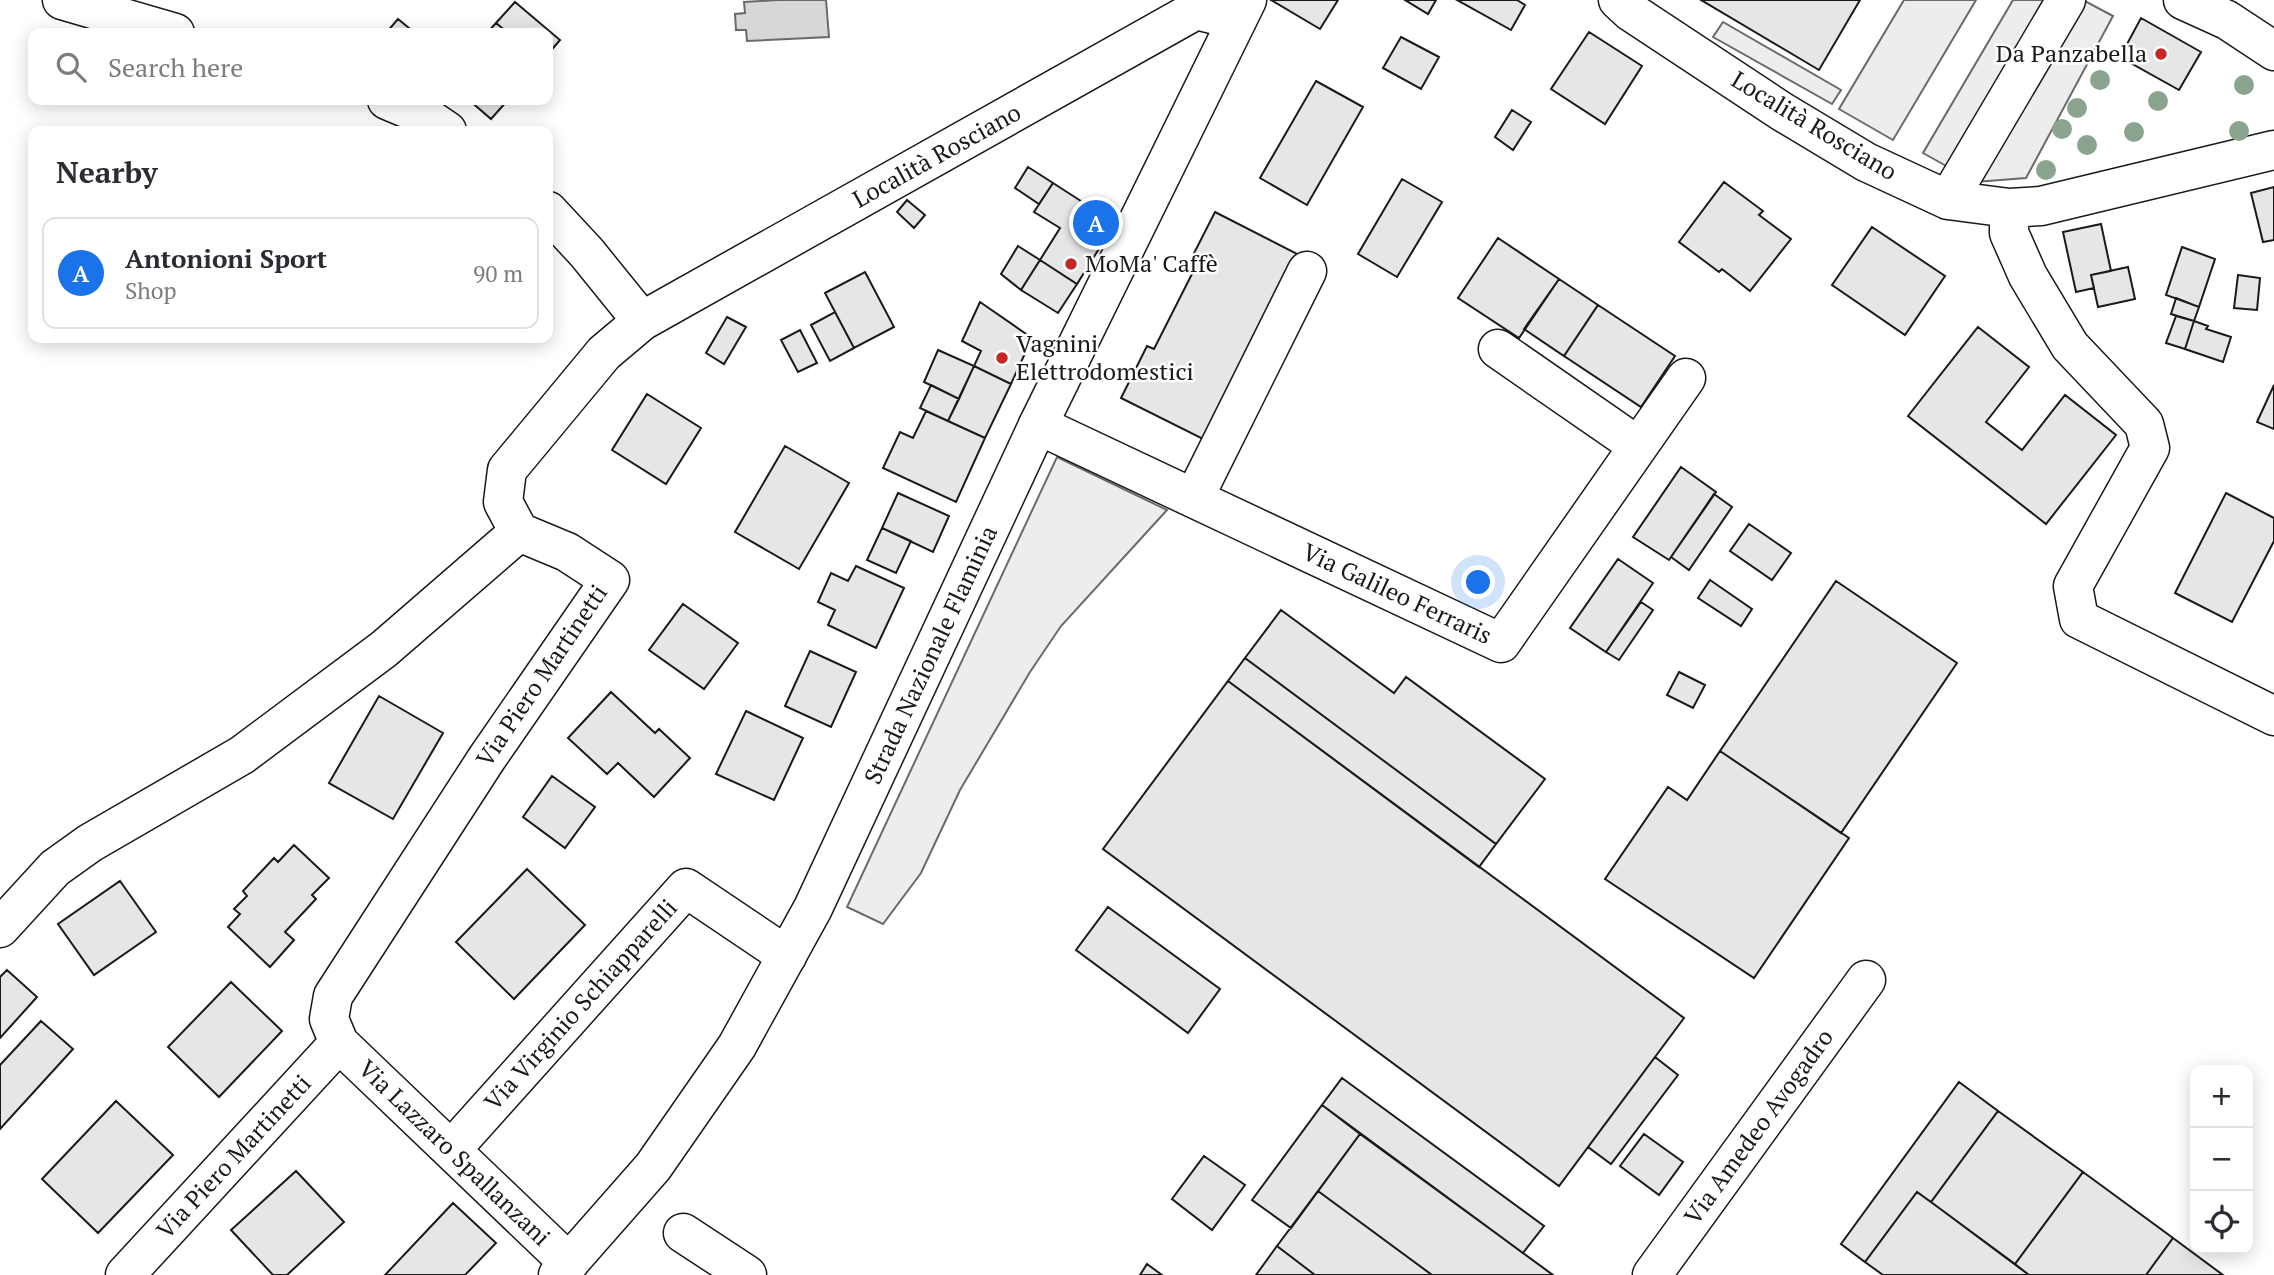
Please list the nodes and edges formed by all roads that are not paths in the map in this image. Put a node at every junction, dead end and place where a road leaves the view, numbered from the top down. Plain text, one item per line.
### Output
1 (62, 0) edge
2 (1618, 0) edge
3 (2066, 0) edge
4 (2183, 0) edge
5 (1189, 5) edge
6 (1242, 10) edge
7 (158, 28) edge
8 (2274, 51) edge
9 (399, 105) edge
10 (440, 126) edge
11 (2274, 150) edge
12 (1948, 200) junction
13 (2010, 208) junction
14 (553, 216) edge
15 (1307, 271) dead end
16 (642, 321) junction
17 (1498, 349) dead end
18 (1686, 378) dead end
19 (1038, 425) junction
20 (1638, 446) junction
21 (1194, 498) junction
22 (519, 532) junction
23 (2274, 716) edge
24 (0, 928) edge
25 (787, 956) junction
26 (1866, 980) dead end
27 (339, 1043) junction
28 (451, 1150) junction
29 (684, 1233) dead end
30 (563, 1269) edge
31 (125, 1275) edge
32 (747, 1275) edge
33 (1652, 1275) edge

1 - 7 street
2 - 12 street, Località Rosciano
3 - 12 street
4 - 8 street
5 - 6 street, Località Rosciano
5 - 16 street, Località Rosciano
6 - 19 street, Strada Nazionale Flaminia
9 - 10 street
11 - 13 street, Località Rosciano
12 - 13 street, Località Rosciano
13 - 23 street
14 - 16 street
15 - 21 street
16 - 22 street, Località Rosciano
17 - 20 street
18 - 20 street, Via Galileo Ferraris
19 - 21 street, Via Galileo Ferraris
19 - 25 street, Strada Nazionale Flaminia
20 - 21 street, Via Galileo Ferraris
22 - 24 street
22 - 27 street, Via Piero Martinetti
25 - 28 street, Via Virginio Schiapparelli
25 - 30 street, Strada Nazionale Flaminia
26 - 33 street, Via Amedeo Avogadro
27 - 28 street, Via Lazzaro Spallanzani
27 - 31 street, Via Piero Martinetti
28 - 30 street, Via Lazzaro Spallanzani
29 - 32 street

